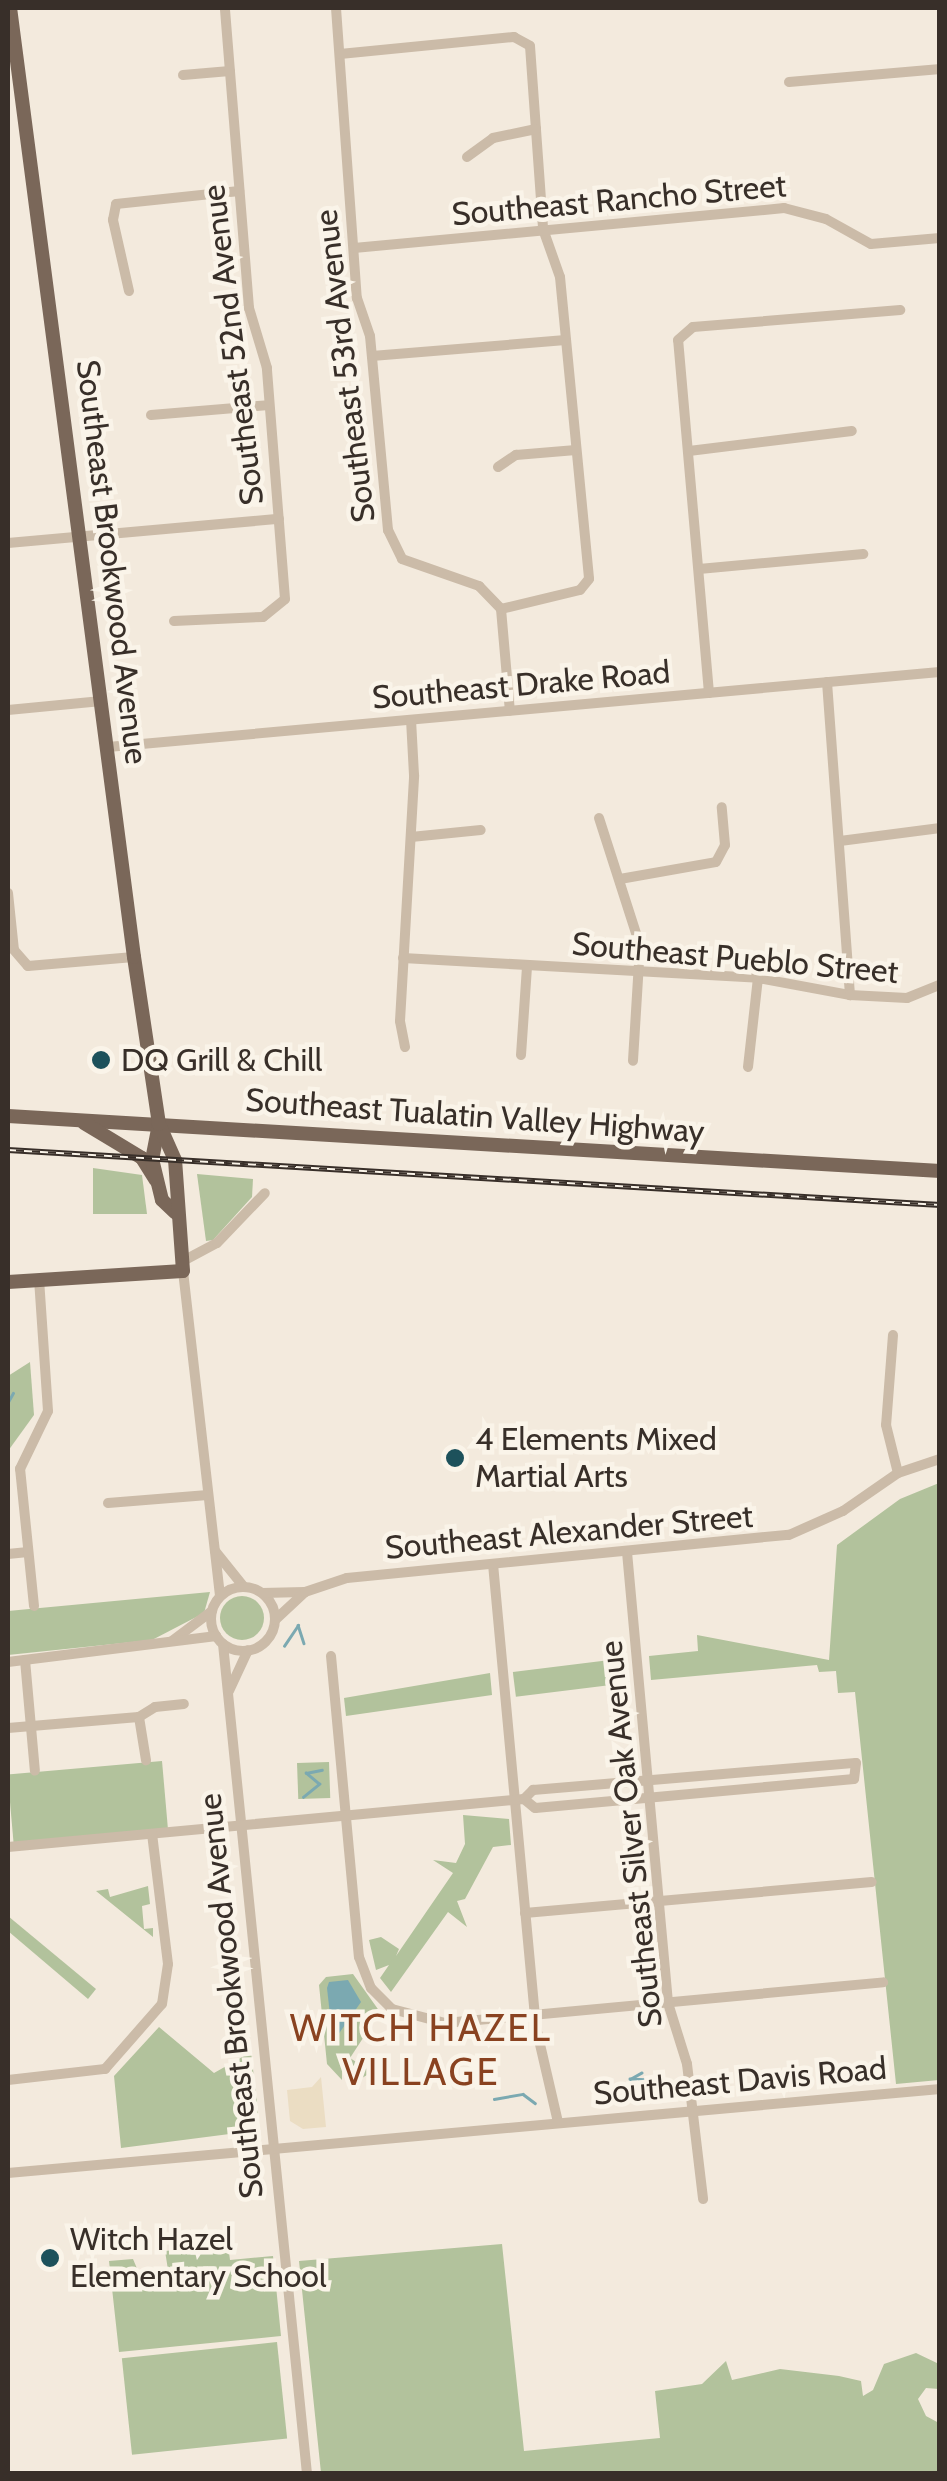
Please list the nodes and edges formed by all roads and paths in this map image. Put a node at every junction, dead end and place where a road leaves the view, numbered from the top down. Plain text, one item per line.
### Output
1 (10, 8) edge
2 (226, 8) edge
3 (336, 8) edge
4 (340, 54) junction
5 (940, 69) edge
6 (230, 71) junction
7 (183, 75) dead end
8 (789, 82) dead end
9 (536, 129) junction
10 (467, 157) dead end
11 (240, 191) junction
12 (543, 229) junction
13 (940, 238) edge
14 (354, 248) junction
15 (129, 291) dead end
16 (900, 310) dead end
17 (566, 340) junction
18 (372, 356) junction
19 (269, 404) junction
20 (152, 415) dead end
21 (852, 430) dead end
22 (576, 450) junction
23 (689, 451) junction
24 (498, 467) dead end
25 (279, 520) junction
26 (82, 537) junction
27 (8, 544) edge
28 (863, 554) dead end
29 (699, 569) junction
30 (501, 608) junction
31 (174, 621) dead end
32 (940, 672) edge
33 (827, 682) junction
34 (709, 693) junction
35 (102, 701) junction
36 (8, 710) edge
37 (510, 711) junction
38 (411, 720) junction
39 (108, 747) junction
40 (722, 807) dead end
41 (598, 818) dead end
42 (940, 828) edge
43 (481, 830) dead end
44 (411, 837) junction
45 (840, 841) junction
46 (620, 879) junction
47 (8, 893) edge
48 (134, 957) junction
49 (403, 958) junction
50 (526, 966) junction
51 (639, 973) junction
52 (758, 978) junction
53 (938, 992) edge
54 (850, 996) junction
55 (405, 1047) dead end
56 (521, 1055) dead end
57 (634, 1061) dead end
58 (748, 1067) dead end
59 (8, 1116) edge
60 (78, 1120) junction
61 (160, 1124) junction
62 (940, 1172) edge
63 (156, 1180) junction
64 (265, 1193) dead end
65 (175, 1212) junction
66 (183, 1266) junction
67 (39, 1280) junction
68 (8, 1282) edge
69 (893, 1335) dead end
70 (940, 1459) edge
71 (898, 1473) junction
72 (208, 1495) junction
73 (108, 1502) dead end
74 (215, 1551) junction
75 (28, 1552) junction
76 (628, 1552) junction
77 (8, 1554) edge
78 (492, 1564) junction
79 (244, 1587) junction
80 (306, 1592) junction
81 (262, 1593) junction
82 (220, 1596) junction
83 (34, 1606) dead end
84 (212, 1611) junction
85 (274, 1620) junction
86 (220, 1640) junction
87 (171, 1642) junction
88 (248, 1650) junction
89 (331, 1656) dead end
90 (25, 1660) junction
91 (8, 1662) edge
92 (228, 1692) junction
93 (184, 1704) dead end
94 (140, 1716) junction
95 (31, 1726) junction
96 (8, 1728) edge
97 (146, 1760) dead end
98 (35, 1771) dead end
99 (649, 1780) junction
100 (651, 1797) junction
101 (519, 1800) junction
102 (345, 1815) junction
103 (243, 1826) junction
104 (152, 1834) junction
105 (8, 1847) edge
106 (872, 1882) dead end
107 (660, 1901) junction
108 (525, 1913) junction
109 (883, 1982) dead end
110 (668, 2003) junction
111 (534, 2015) junction
112 (8, 2080) edge
113 (940, 2089) edge
114 (695, 2110) junction
115 (558, 2122) junction
116 (274, 2148) junction
117 (8, 2173) edge
118 (703, 2198) dead end
119 (307, 2474) edge

1 - 26 main road, Southeast Brookwood Avenue
2 - 6 street, Southeast 52nd Avenue
3 - 4 street, Southeast 53rd Avenue
4 - 9 street
4 - 14 street, Southeast 53rd Avenue
5 - 8 street
6 - 7 street
6 - 11 street, Southeast 52nd Avenue
9 - 10 street
9 - 12 street
11 - 15 street
11 - 19 street, Southeast 52nd Avenue
12 - 13 street, Southeast Rancho Street
12 - 14 street, Southeast Rancho Street
12 - 17 street
14 - 18 street, Southeast 53rd Avenue
16 - 23 street
17 - 18 street
17 - 22 street
18 - 30 street, Southeast 53rd Avenue
19 - 20 street
19 - 25 street, Southeast 52nd Avenue
21 - 23 street
22 - 24 street
22 - 30 street
23 - 29 street
25 - 26 street
25 - 31 street, Southeast 52nd Avenue
26 - 27 street
26 - 35 main road, Southeast Brookwood Avenue
28 - 29 street
29 - 34 street
30 - 37 street
32 - 33 street, Southeast Drake Road
33 - 34 street, Southeast Drake Road
33 - 45 street
34 - 37 street, Southeast Drake Road
35 - 36 street
35 - 39 main road, Southeast Brookwood Avenue
37 - 38 street, Southeast Drake Road
38 - 39 street, Southeast Drake Road
38 - 44 street
39 - 48 main road, Southeast Brookwood Avenue
40 - 46 street
41 - 46 street
42 - 45 street
43 - 44 street
44 - 49 street
45 - 54 street
46 - 51 street
47 - 48 street
48 - 61 main road, Southeast Brookwood Avenue
49 - 50 street, Southeast Pueblo Street
49 - 55 street
50 - 51 street, Southeast Pueblo Street
50 - 56 street
51 - 52 street, Southeast Pueblo Street
51 - 57 street
52 - 54 street, Southeast Pueblo Street
52 - 58 street
53 - 54 street, Southeast Pueblo Street
59 - 60 main road, Southeast Tualatin Valley Highway
60 - 61 main road, Southeast Tualatin Valley Highway
60 - 63 main road
61 - 62 main road, Southeast Tualatin Valley Highway
61 - 63 main road, Southeast Brookwood Avenue
61 - 65 main road, Southeast Brookwood Avenue
63 - 65 main road, Southeast Brookwood Avenue
64 - 66 street
65 - 66 main road, Southeast Brookwood Avenue
66 - 67 main road
66 - 72 street, Southeast Brookwood Avenue
67 - 68 main road
67 - 75 street
69 - 71 street
70 - 71 street, Southeast Alexander Street
71 - 76 street, Southeast Alexander Street
72 - 73 street
72 - 74 street, Southeast Brookwood Avenue
74 - 79 street
74 - 82 street, Southeast Brookwood Avenue
75 - 77 street
75 - 83 street
76 - 78 street, Southeast Alexander Street
76 - 99 street, Southeast Silver Oak Avenue
78 - 80 street, Southeast Alexander Street
78 - 101 street
79 - 81 street
79 - 82 street
80 - 81 street, Southeast Alexander Street
80 - 85 street, Southeast Alexander Street
81 - 85 street
82 - 84 street
84 - 86 street
84 - 87 street
85 - 88 street
86 - 87 street
86 - 88 street
86 - 92 street, Southeast Brookwood Avenue
87 - 90 street
88 - 92 street
89 - 102 street
90 - 91 street
90 - 95 street
92 - 103 street, Southeast Brookwood Avenue
93 - 94 street
94 - 95 street
94 - 97 street
95 - 96 street
95 - 98 street
99 - 100 street, Southeast Silver Oak Avenue
99 - 100 street
99 - 101 street
100 - 101 street
100 - 107 street, Southeast Silver Oak Avenue
101 - 102 street
101 - 108 street
102 - 103 street
102 - 111 street
103 - 104 street
103 - 116 street, Southeast Brookwood Avenue
104 - 105 street
104 - 112 street
106 - 107 street
107 - 108 street
107 - 110 street, Southeast Silver Oak Avenue
108 - 111 street
109 - 110 street
110 - 111 street
110 - 114 street, Southeast Silver Oak Avenue
111 - 115 street
113 - 114 street, Southeast Davis Road
114 - 115 street, Southeast Davis Road
114 - 118 street, Southeast Silver Oak Avenue
115 - 116 street, Southeast Davis Road
116 - 117 street, Southeast Davis Road
116 - 119 street, Southeast Brookwood Avenue

